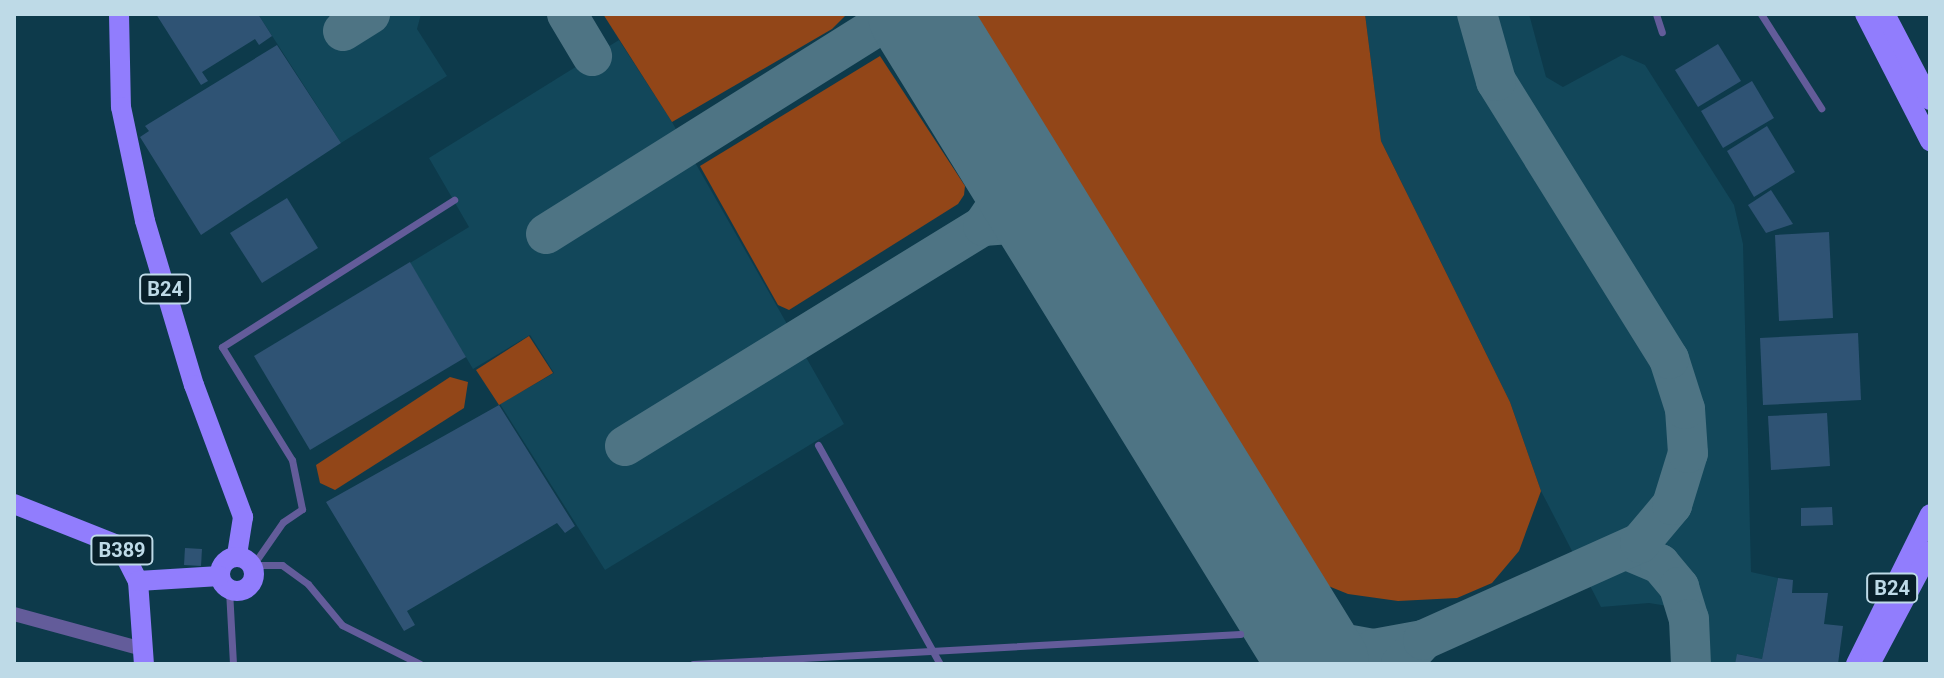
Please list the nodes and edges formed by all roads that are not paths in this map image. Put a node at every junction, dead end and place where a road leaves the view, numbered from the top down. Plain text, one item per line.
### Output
1 (119, 14) edge
2 (1656, 14) edge
3 (1761, 14) edge
4 (1865, 14) edge
5 (1885, 14) edge
6 (1662, 32) dead end
7 (1930, 100) edge
8 (1821, 108) dead end
9 (1930, 141) edge
10 (454, 200) dead end
11 (818, 445) dead end
12 (14, 504) edge
13 (1930, 514) edge
14 (1930, 551) edge
15 (245, 561) junction
16 (138, 581) junction
17 (225, 583) junction
18 (14, 614) edge
19 (1240, 634) dead end
20 (933, 652) junction
21 (143, 656) edge
22 (233, 664) edge
23 (420, 664) edge
24 (693, 664) edge
25 (940, 664) edge
26 (1856, 664) edge
27 (1870, 664) edge

1 - 15 main road, B24
2 - 6 lane
3 - 8 lane
4 - 9 main road
5 - 7 main road
10 - 15 lane
11 - 20 lane
12 - 16 main road, B389
13 - 26 main road, B24
14 - 27 main road, B24
15 - 17 main road
15 - 17 main road, B24
15 - 23 lane
16 - 17 main road
16 - 21 main road, B389
17 - 22 lane
18 - 21 street
19 - 20 lane
20 - 24 lane
20 - 25 lane

